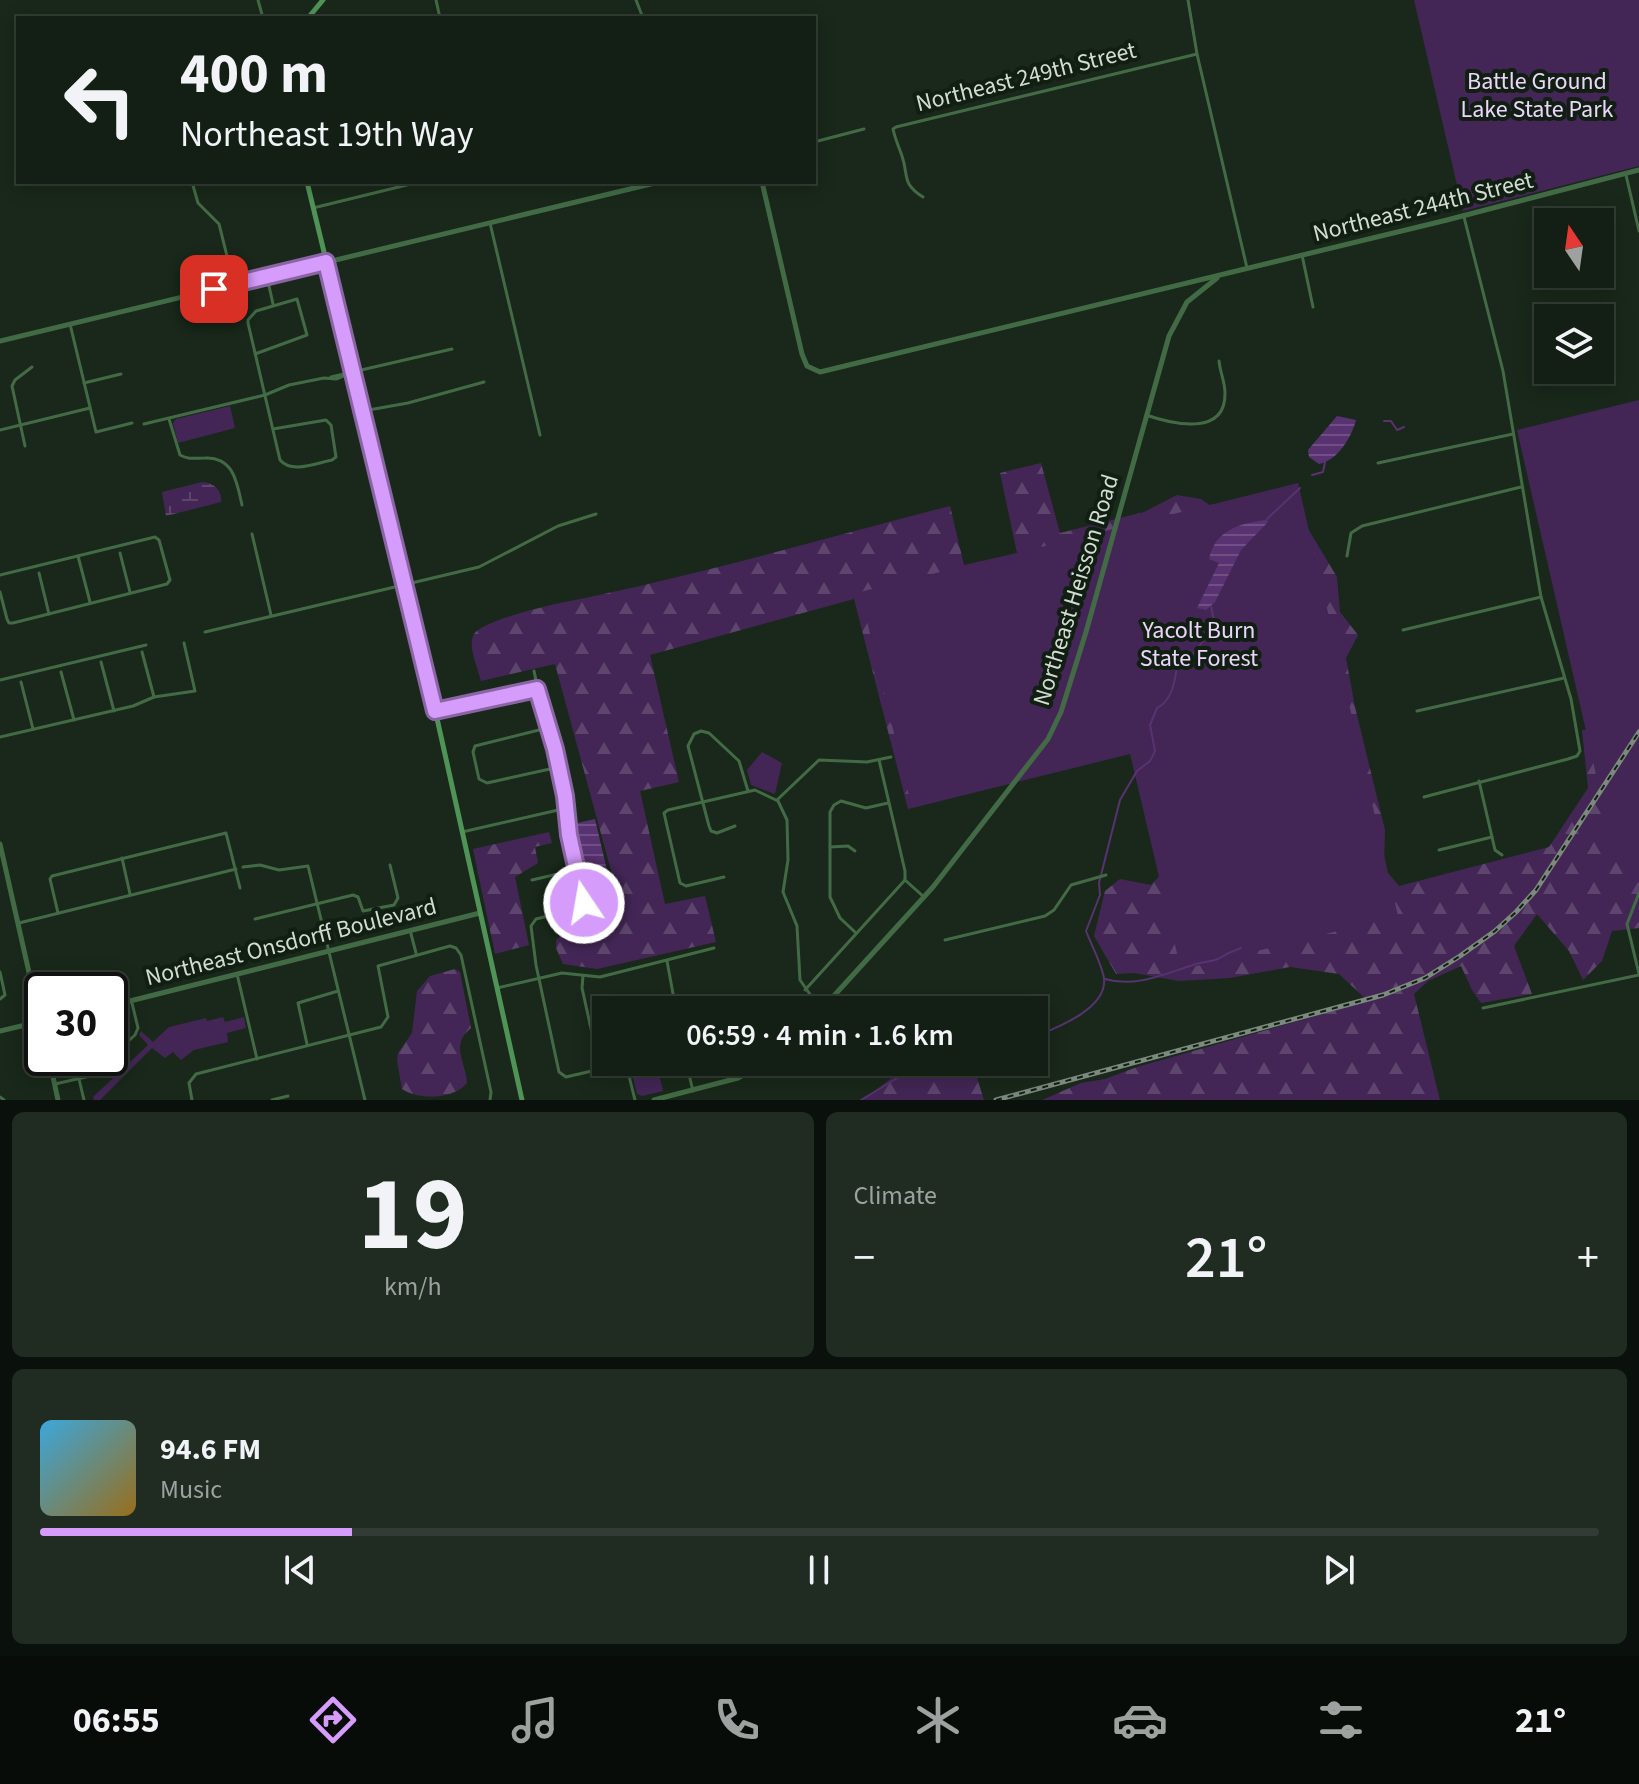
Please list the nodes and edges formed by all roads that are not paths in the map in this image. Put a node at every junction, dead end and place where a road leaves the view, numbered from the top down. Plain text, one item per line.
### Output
1 (323, 0) edge
2 (1188, 0) edge
3 (310, 16) edge
4 (1197, 54) junction
5 (864, 129) dead end
6 (816, 141) edge
7 (1639, 170) edge
8 (1626, 175) junction
9 (193, 184) edge
10 (307, 184) edge
11 (411, 184) edge
12 (651, 184) edge
13 (762, 184) edge
14 (923, 197) dead end
15 (313, 208) junction
16 (1464, 215) junction
17 (490, 223) junction
18 (1639, 231) edge
19 (1302, 255) junction
20 (326, 262) junction
21 (1247, 268) junction
22 (1229, 273) junction
23 (267, 277) junction
24 (234, 284) junction
25 (1183, 284) junction
26 (1197, 291) junction
27 (273, 305) junction
28 (1313, 307) dead end
29 (70, 324) junction
30 (0, 341) edge
31 (452, 349) dead end
32 (255, 354) junction
33 (1219, 361) dead end
34 (32, 367) dead end
35 (353, 372) junction
36 (121, 374) dead end
37 (484, 382) dead end
38 (84, 383) junction
39 (265, 395) junction
40 (90, 408) junction
41 (363, 412) junction
42 (1146, 415) junction
43 (169, 419) junction
44 (132, 423) dead end
45 (144, 424) dead end
46 (20, 425) junction
47 (273, 429) junction
48 (0, 430) edge
49 (1513, 434) junction
50 (540, 435) dead end
51 (25, 446) dead end
52 (1378, 463) dead end
53 (1521, 487) junction
54 (242, 505) dead end
55 (596, 514) dead end
56 (252, 534) dead end
57 (120, 553) dead end
58 (78, 556) junction
59 (1347, 556) dead end
60 (39, 573) dead end
61 (0, 575) edge
62 (405, 584) junction
63 (0, 592) edge
64 (130, 593) junction
65 (1541, 597) junction
66 (90, 604) junction
67 (49, 614) junction
68 (271, 615) junction
69 (1403, 630) dead end
70 (205, 632) dead end
71 (184, 643) dead end
72 (146, 645) dead end
73 (142, 652) dead end
74 (101, 662) dead end
75 (534, 671) dead end
76 (61, 672) dead end
77 (1564, 678) junction
78 (0, 680) edge
79 (21, 682) dead end
80 (537, 689) junction
81 (154, 697) junction
82 (114, 711) junction
83 (435, 711) junction
84 (1417, 711) dead end
85 (74, 720) junction
86 (548, 728) junction
87 (33, 729) junction
88 (0, 737) edge
89 (891, 757) dead end
90 (879, 760) junction
91 (559, 767) junction
92 (1479, 781) junction
93 (748, 791) junction
94 (1424, 797) dead end
95 (777, 800) junction
96 (702, 802) junction
97 (888, 803) junction
98 (567, 808) junction
99 (735, 826) dead end
100 (462, 832) junction
101 (1492, 837) junction
102 (0, 844) edge
103 (830, 847) junction
104 (1439, 850) dead end
105 (855, 851) dead end
106 (1502, 855) dead end
107 (2, 858) edge
108 (122, 858) junction
109 (390, 865) dead end
110 (243, 867) dead end
111 (236, 869) junction
112 (577, 870) junction
113 (1106, 875) dead end
114 (724, 877) dead end
115 (532, 880) dead end
116 (905, 880) junction
117 (240, 888) dead end
118 (1639, 893) edge
119 (131, 895) junction
120 (924, 897) junction
121 (317, 904) junction
122 (58, 913) junction
123 (480, 913) junction
124 (255, 919) dead end
125 (19, 923) junction
126 (410, 930) junction
127 (856, 933) junction
128 (945, 940) dead end
129 (714, 948) dead end
130 (328, 950) junction
131 (416, 954) junction
132 (667, 961) junction
133 (0, 972) edge
134 (30, 972) edge
135 (1639, 974) edge
136 (238, 976) junction
137 (583, 976) junction
138 (539, 979) junction
139 (497, 988) junction
140 (805, 990) junction
141 (338, 991) junction
142 (673, 996) edge
143 (810, 996) edge
144 (834, 996) edge
145 (2, 998) edge
146 (132, 1003) junction
147 (128, 1004) edge
148 (1483, 1008) dead end
149 (590, 1024) joint
150 (24, 1025) edge
151 (0, 1031) edge
152 (592, 1033) edge
153 (349, 1035) junction
154 (307, 1045) junction
155 (257, 1059) junction
156 (592, 1071) edge
157 (53, 1076) edge
158 (628, 1076) edge
159 (689, 1076) edge
160 (742, 1076) edge
161 (79, 1079) junction
162 (55, 1084) junction
163 (693, 1091) junction
164 (288, 1096) dead end
165 (58, 1100) edge
166 (84, 1100) edge
167 (192, 1100) edge
168 (272, 1100) edge
169 (365, 1100) edge
170 (490, 1100) edge
171 (522, 1100) edge
172 (635, 1100) edge
173 (654, 1100) edge

1 - 3 main road
2 - 4 street
4 - 14 street, Northeast 249th Street
4 - 21 street
5 - 6 street
7 - 8 street, Northeast 244th Street
8 - 16 street, Northeast 244th Street
8 - 18 street
9 - 24 street
10 - 15 main road
11 - 15 street
12 - 17 street
13 - 25 street
15 - 20 main road
16 - 19 street, Northeast 244th Street
16 - 49 street
17 - 20 street
17 - 50 street
19 - 21 street, Northeast 244th Street
19 - 28 street
20 - 23 street
20 - 35 main road
21 - 22 street, Northeast 244th Street
22 - 25 street
22 - 26 street, Northeast Heisson Road
23 - 24 street
23 - 27 street
24 - 29 street
25 - 26 street
26 - 42 street, Northeast Heisson Road
27 - 32 street
27 - 32 street
29 - 30 street
29 - 38 street
31 - 35 street
32 - 39 street
33 - 42 street
34 - 46 street
35 - 39 street
35 - 41 main road
36 - 38 street
37 - 41 street
38 - 40 street
39 - 43 street
39 - 47 street
40 - 44 street
40 - 46 street
41 - 62 main road
42 - 120 street, Northeast Heisson Road
43 - 45 street
43 - 54 street
46 - 48 street
46 - 51 street
47 - 47 street
49 - 52 street
49 - 53 street
53 - 59 street
53 - 65 street
55 - 62 street
56 - 68 street
57 - 64 street
58 - 61 street
58 - 64 street
58 - 66 street
60 - 67 street
62 - 68 street
62 - 83 main road
63 - 67 street
64 - 66 street
65 - 69 street
65 - 77 street
66 - 67 street
68 - 70 street
71 - 81 street
72 - 78 street
73 - 81 street
74 - 82 street
75 - 80 street
76 - 85 street
77 - 84 street
77 - 92 street
79 - 87 street
80 - 83 street
80 - 86 street
81 - 82 street
82 - 85 street
83 - 100 main road
85 - 87 street
86 - 91 street
86 - 91 street
87 - 88 street
89 - 90 street
90 - 95 street
90 - 97 street
91 - 98 street
92 - 94 street
92 - 101 street
93 - 95 street
93 - 96 street
93 - 96 street
95 - 140 street
96 - 99 street
96 - 114 street
97 - 103 street
97 - 116 street
98 - 100 street
98 - 112 street
100 - 123 main road
101 - 104 street
101 - 106 street
102 - 107 street
103 - 105 street
103 - 127 street
107 - 125 street
108 - 111 street
108 - 119 street
108 - 122 street
109 - 121 street
110 - 121 street
111 - 117 street
111 - 119 street
112 - 115 street
112 - 138 street
113 - 128 street
116 - 120 street
116 - 127 street
118 - 135 street
119 - 122 street
120 - 144 street, Northeast Heisson Road
121 - 124 street
121 - 130 street
122 - 125 street
123 - 126 street, Northeast Onsdorff Boulevard
123 - 139 main road
125 - 134 street
126 - 130 street, Northeast Onsdorff Boulevard
126 - 131 street
127 - 140 street
129 - 132 street
130 - 136 street, Northeast Onsdorff Boulevard
130 - 141 street
131 - 153 street
131 - 170 street
132 - 137 street
132 - 142 street
133 - 145 street
135 - 148 street
136 - 146 street, Northeast Onsdorff Boulevard
136 - 155 street
137 - 138 street
137 - 149 street
138 - 139 street
138 - 156 street
139 - 171 main road
140 - 143 street
141 - 153 street
141 - 154 street
146 - 147 street, Northeast Onsdorff Boulevard
146 - 161 street
149 - 152 street
150 - 151 street
153 - 154 street
153 - 169 street
154 - 155 street
155 - 167 street
157 - 162 street
158 - 172 street
159 - 163 street
160 - 163 street
161 - 162 street
161 - 166 street
162 - 165 street
163 - 173 street
164 - 168 street

